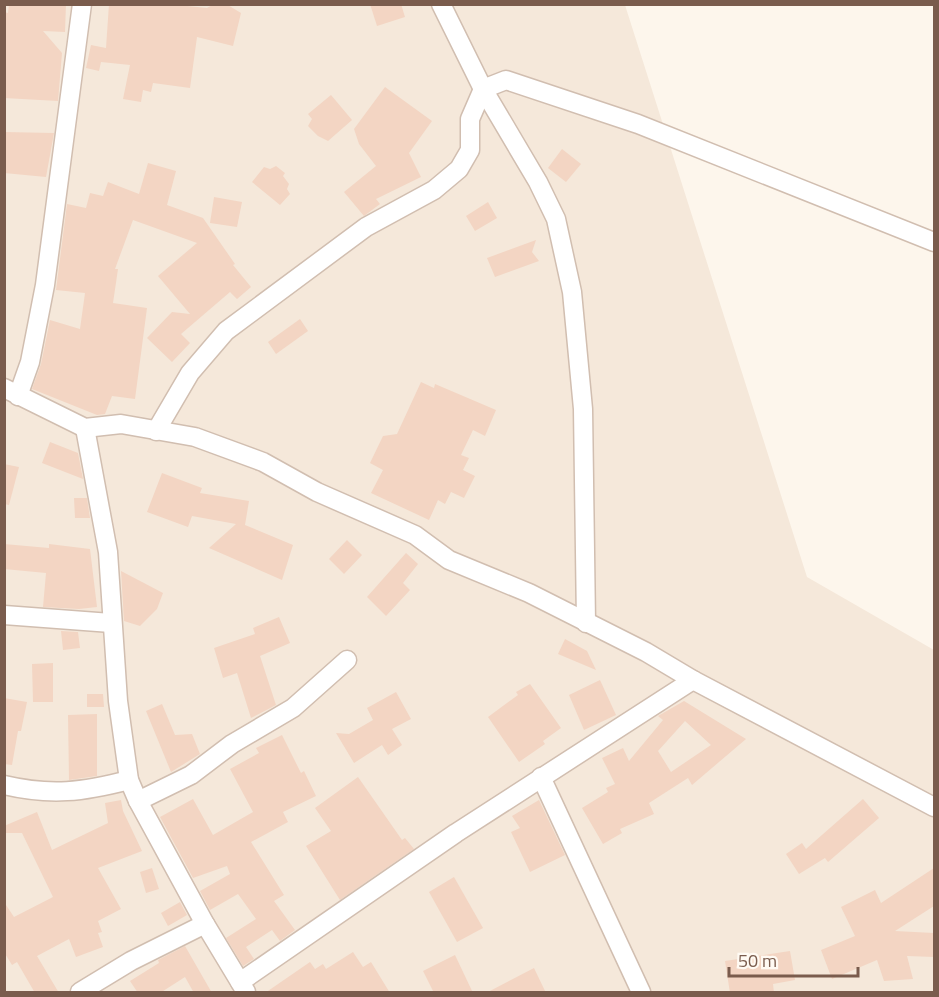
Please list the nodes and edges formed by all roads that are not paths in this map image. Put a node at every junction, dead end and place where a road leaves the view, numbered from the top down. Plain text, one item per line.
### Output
1 (82, 4) edge
2 (441, 4) edge
3 (483, 89) junction
4 (934, 242) edge
5 (11, 392) edge
6 (85, 428) junction
7 (156, 431) junction
8 (4, 615) edge
9 (111, 623) junction
10 (585, 623) junction
11 (347, 660) dead end
12 (693, 680) junction
13 (541, 777) junction
14 (129, 780) junction
15 (4, 785) edge
16 (138, 801) junction
17 (934, 807) edge
18 (205, 924) junction
19 (243, 987) edge
20 (80, 993) edge
21 (641, 993) edge

1 - 5 street
2 - 3 street
3 - 4 street
3 - 7 street
3 - 10 street
5 - 6 street
6 - 7 street
6 - 9 street
7 - 10 street
8 - 9 street
9 - 14 street
10 - 12 street
11 - 16 street
12 - 13 street
12 - 17 street
13 - 19 street
13 - 21 street
14 - 15 street
14 - 16 street
16 - 18 street
18 - 19 street
18 - 20 street

